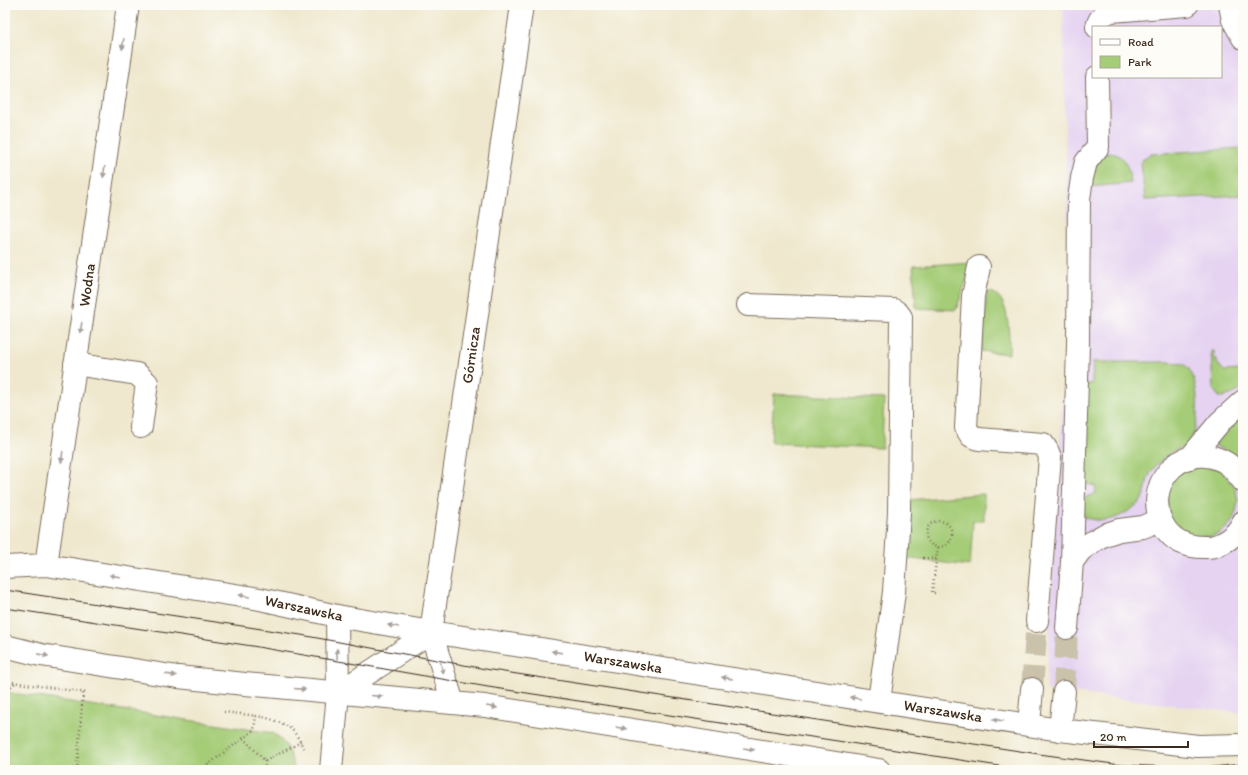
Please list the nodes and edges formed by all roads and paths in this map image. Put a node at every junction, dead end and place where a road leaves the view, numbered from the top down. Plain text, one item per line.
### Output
1 (128, 5) edge
2 (522, 5) edge
3 (1187, 5) edge
4 (1230, 5) edge
5 (1097, 26) edge
6 (1243, 38) edge
7 (1097, 78) edge
8 (979, 267) dead end
9 (748, 305) dead end
10 (75, 364) junction
11 (1243, 401) edge
12 (141, 427) dead end
13 (1190, 458) junction
14 (1243, 481) edge
15 (1160, 520) junction
16 (1243, 522) edge
17 (938, 546) junction
18 (1072, 562) junction
19 (46, 565) junction
20 (5, 567) edge
21 (935, 593) dead end
22 (337, 616) junction
23 (1037, 621) tunnel mouth
24 (1067, 628) tunnel mouth
25 (431, 632) junction
26 (5, 646) edge
27 (5, 681) edge
28 (16, 683) junction
29 (1032, 689) tunnel mouth
30 (5, 692) edge
31 (83, 692) junction
32 (1064, 692) tunnel mouth
33 (91, 693) dead end
34 (338, 693) junction
35 (879, 701) junction
36 (454, 703) junction
37 (224, 712) dead end
38 (256, 716) junction
39 (1029, 725) junction
40 (1060, 730) junction
41 (243, 738) junction
42 (301, 742) junction
43 (1243, 745) edge
44 (305, 753) dead end
45 (266, 761) junction
46 (77, 770) edge
47 (201, 770) edge
48 (264, 770) edge
49 (331, 770) edge
50 (879, 770) edge

1 -> 10 street, Wodna
2 - 25 street, Górnicza
3 - 5 street
4 - 6 street
7 - 18 street
8 - 23 street
9 - 35 street
10 - 12 street
10 -> 19 street, Wodna
11 - 13 street
13 - 14 street
13 - 15 street
15 - 16 street
15 - 18 street
17 - 17 path
17 - 21 path
18 - 24 street
19 - 20 street, Warszawska
22 -> 19 street, Warszawska
25 -> 22 street, Warszawska
34 -> 22 street
25 - 34 street
35 -> 25 street, Warszawska
25 -> 36 street, Górnicza
26 -> 34 street
27 - 28 path
28 - 30 path
28 - 31 path
29 - 39 street
31 - 33 path
31 - 46 path
32 - 40 street
34 -> 36 street
34 - 49 street
39 -> 35 street, Warszawska
36 -> 50 street
37 - 38 path
38 - 41 path
38 - 42 path
39 - 40 street, Warszawska
40 - 43 street, Warszawska
41 - 45 path
41 - 47 path
42 - 44 path
42 - 45 path
45 - 48 path

